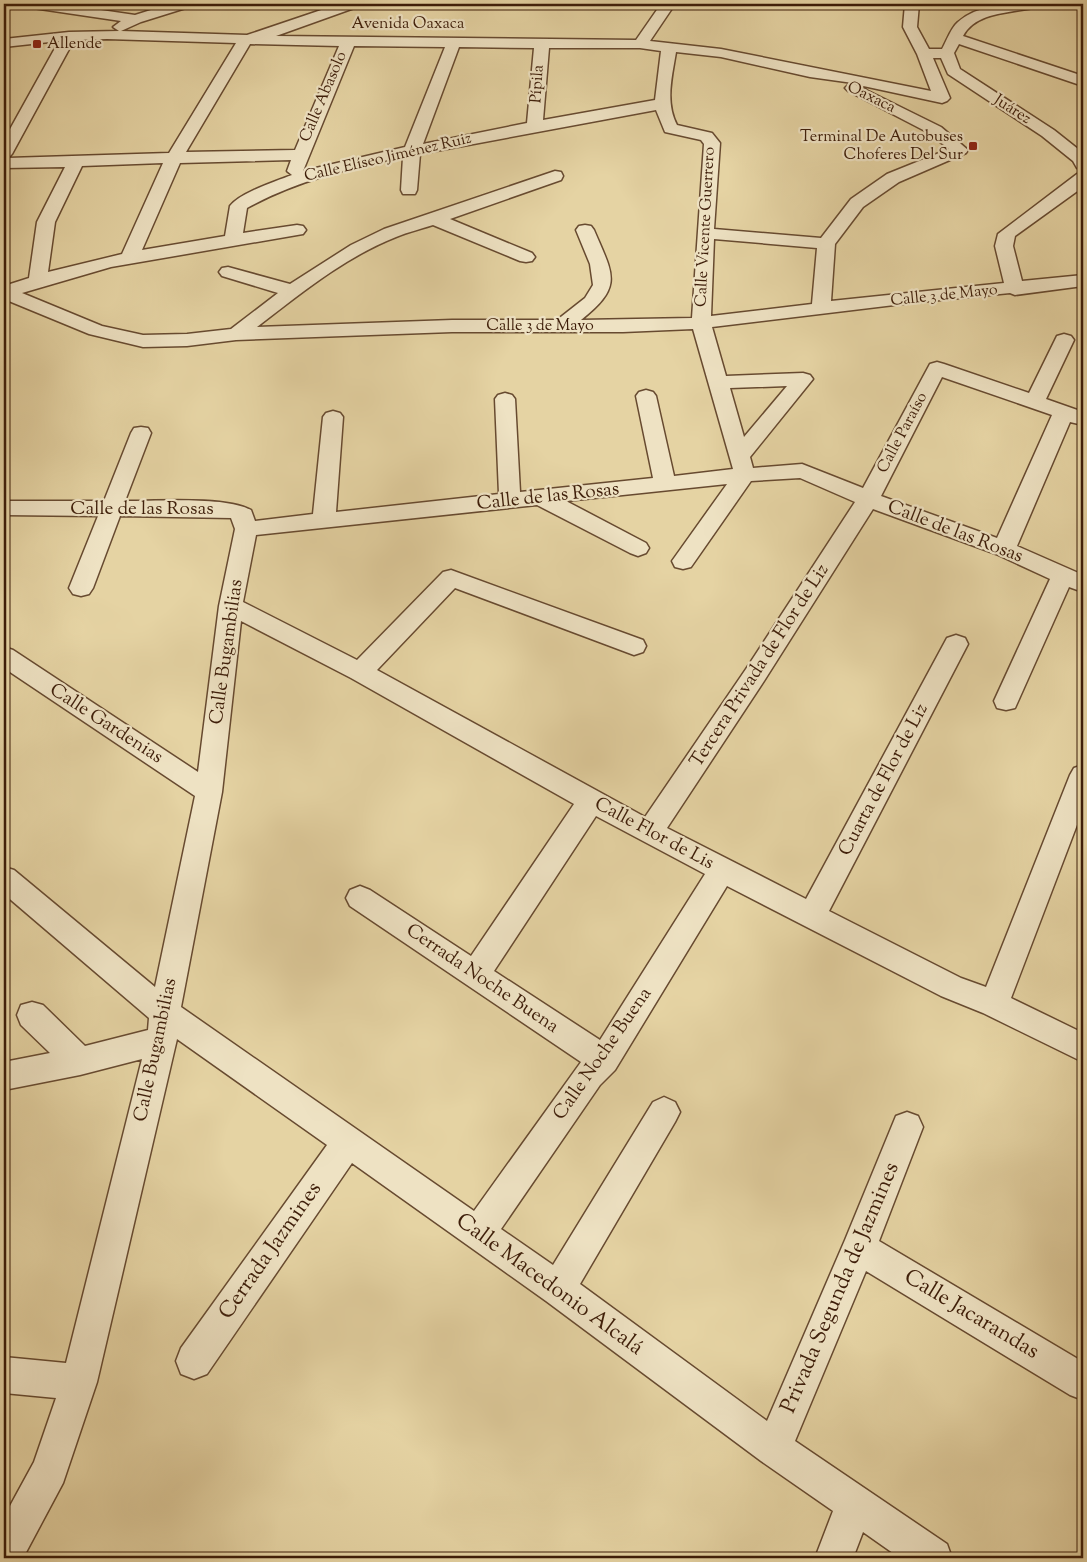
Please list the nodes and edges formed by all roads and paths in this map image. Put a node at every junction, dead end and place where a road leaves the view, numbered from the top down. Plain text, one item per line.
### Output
1 (33, 4) edge
2 (184, 4) edge
3 (352, 4) edge
4 (668, 4) edge
5 (912, 4) edge
6 (1032, 4) edge
7 (136, 19) junction
8 (107, 34) junction
9 (69, 36) junction
10 (956, 38) junction
11 (244, 40) junction
12 (348, 42) junction
13 (454, 42) junction
14 (4, 43) edge
15 (542, 43) junction
16 (640, 44) junction
17 (668, 47) junction
18 (947, 53) junction
19 (924, 54) junction
20 (772, 64) junction
21 (810, 72) junction
22 (762, 78) dead end
23 (1083, 81) edge
24 (661, 104) junction
25 (535, 125) junction
26 (412, 150) junction
27 (1077, 151) edge
28 (4, 154) edge
29 (300, 155) junction
30 (174, 158) junction
31 (76, 162) junction
32 (4, 163) edge
33 (1083, 164) edge
34 (554, 176) dead end
35 (1083, 178) edge
36 (291, 181) junction
37 (409, 190) dead end
38 (434, 219) junction
39 (297, 230) dead end
40 (585, 230) dead end
41 (705, 233) junction
42 (233, 241) junction
43 (826, 244) junction
44 (526, 257) dead end
45 (129, 259) junction
46 (228, 272) dead end
47 (38, 280) junction
48 (1083, 281) edge
49 (1015, 289) junction
50 (292, 291) junction
51 (4, 293) edge
52 (821, 308) junction
53 (701, 322) junction
54 (563, 325) junction
55 (236, 334) junction
56 (1064, 340) dead end
57 (719, 382) junction
58 (646, 396) dead end
59 (505, 399) dead end
60 (1035, 402) junction
61 (1074, 415) edge
62 (333, 417) dead end
63 (141, 433) dead end
64 (743, 465) junction
65 (665, 484) junction
66 (542, 498) junction
67 (868, 499) junction
68 (510, 501) junction
69 (4, 508) edge
70 (111, 509) junction
71 (324, 520) junction
72 (246, 529) junction
73 (638, 548) dead end
74 (1004, 549) junction
75 (683, 561) dead end
76 (1073, 579) edge
77 (80, 588) dead end
78 (231, 606) junction
79 (956, 644) dead end
80 (634, 646) dead end
81 (4, 656) edge
82 (360, 672) junction
83 (1006, 701) dead end
84 (1083, 775) edge
85 (209, 792) junction
86 (592, 801) junction
87 (650, 832) junction
88 (722, 870) junction
89 (4, 878) edge
90 (360, 898) dead end
91 (812, 915) junction
92 (475, 974) junction
93 (994, 1004) junction
94 (32, 1016) dead end
95 (163, 1026) junction
96 (1083, 1048) edge
97 (604, 1060) junction
98 (80, 1061) junction
99 (4, 1076) edge
100 (664, 1112) dead end
101 (907, 1127) dead end
102 (348, 1142) junction
103 (478, 1234) junction
104 (860, 1248) junction
105 (558, 1289) junction
106 (194, 1361) dead end
107 (4, 1375) edge
108 (79, 1382) junction
109 (1083, 1382) edge
110 (774, 1448) junction
111 (854, 1505) junction
112 (4, 1554) edge
113 (834, 1558) edge
114 (933, 1558) edge

1 - 7 street
2 - 7 street
3 - 11 street
4 - 16 street
5 - 19 street
6 - 10 street
7 - 8 street
8 - 9 street, Avenida Oaxaca
8 - 11 street, Avenida Oaxaca
9 - 14 street, Avenida Oaxaca
9 - 28 street
10 - 18 street
10 - 23 street
11 - 12 street, Avenida Oaxaca
11 - 30 street
12 - 13 street, Avenida Oaxaca
12 - 29 street, Calle Abasolo
13 - 15 street, Avenida Oaxaca
13 - 26 street
15 - 16 street, Avenida Oaxaca
15 - 25 street, Pípila
16 - 17 street, Avenida Oaxaca
17 - 20 street, Avenida Oaxaca
17 - 24 street
18 - 19 street
18 - 27 street, Juárez
19 - 21 street
20 - 21 street, Avenida Oaxaca
20 - 22 street
21 - 43 street, Oaxaca
24 - 25 street, Calle Elíseo Jiménez Ruiz
24 - 41 street, Calle Vicente Guerrero
25 - 26 street, Calle Elíseo Jiménez Ruiz
26 - 36 street, Calle Elíseo Jiménez Ruiz
26 - 37 street
27 - 33 street, Juárez
29 - 30 street
29 - 36 street, Calle Abasolo
30 - 31 street
30 - 45 street
31 - 32 street
31 - 47 street
34 - 38 street
35 - 49 street
36 - 42 street, Calle Elíseo Jiménez Ruiz
38 - 44 street
38 - 50 street
39 - 42 street
40 - 54 street
41 - 43 street
41 - 53 street, Calle Vicente Guerrero
42 - 45 street
43 - 52 street, Oaxaca
45 - 47 street
46 - 50 street
47 - 51 street
48 - 49 street, Calle 3 de Mayo
49 - 52 street, Calle 3 de Mayo
50 - 55 street
51 - 55 street, Calle 3 de Mayo
52 - 53 street, Calle 3 de Mayo
53 - 54 street, Calle 3 de Mayo
53 - 57 street, Calle Vicente Guerrero
54 - 55 street, Calle 3 de Mayo
56 - 60 street
57 - 64 street, Calle Vicente Guerrero
57 - 64 street
58 - 65 street
59 - 68 street
60 - 61 street
60 - 67 street, Calle Paraíso
61 - 74 street
62 - 71 street
63 - 70 street
64 - 65 street, Calle de las Rosas
64 - 67 street, Calle de las Rosas
64 - 75 street
65 - 66 street, Calle de las Rosas
66 - 68 street, Calle de las Rosas
66 - 73 street
67 - 74 street, Calle de las Rosas
67 - 87 street, Tercera Privada de Flor de Liz
68 - 71 street, Calle de las Rosas
69 - 70 street, Calle de las Rosas
70 - 72 street, Calle de las Rosas
70 - 77 street
71 - 72 street, Calle de las Rosas
72 - 78 street, Calle Bugambilias
74 - 76 street, Calle de las Rosas
76 - 83 street
78 - 82 street, Calle Flor de Lis
78 - 85 street, Calle Bugambilias
79 - 91 street, Cuarta de Flor de Liz
80 - 82 street
81 - 85 street, Calle Gardenias
82 - 86 street, Calle Flor de Lis
84 - 93 street
85 - 95 street, Calle Bugambilias
86 - 87 street, Calle Flor de Lis
86 - 92 street
87 - 88 street, Calle Flor de Lis
88 - 91 street, Calle Flor de Lis
88 - 97 street, Calle Noche Buena
89 - 95 street, Calle Macedonio Alcalá
90 - 92 street, Cerrada Noche Buena
91 - 93 street, Calle Flor de Lis
92 - 97 street, Cerrada Noche Buena
93 - 96 street, Calle Flor de Lis
94 - 98 street
95 - 98 street
95 - 102 street, Calle Macedonio Alcalá
95 - 108 street, Calle Bugambilias
97 - 103 street, Calle Noche Buena
98 - 99 street
100 - 105 street
101 - 104 street, Privada Segunda de Jazmines
102 - 103 street, Calle Macedonio Alcalá
102 - 106 street, Cerrada Jazmines
103 - 105 street, Calle Macedonio Alcalá
104 - 109 street, Calle Jacarandas
104 - 110 street, Privada Segunda de Jazmines
105 - 110 street, Calle Macedonio Alcalá
107 - 108 street
108 - 112 street, Calle Bugambilias
110 - 111 street, Calle Macedonio Alcalá
111 - 113 street
111 - 114 street, Calle Macedonio Alcalá

